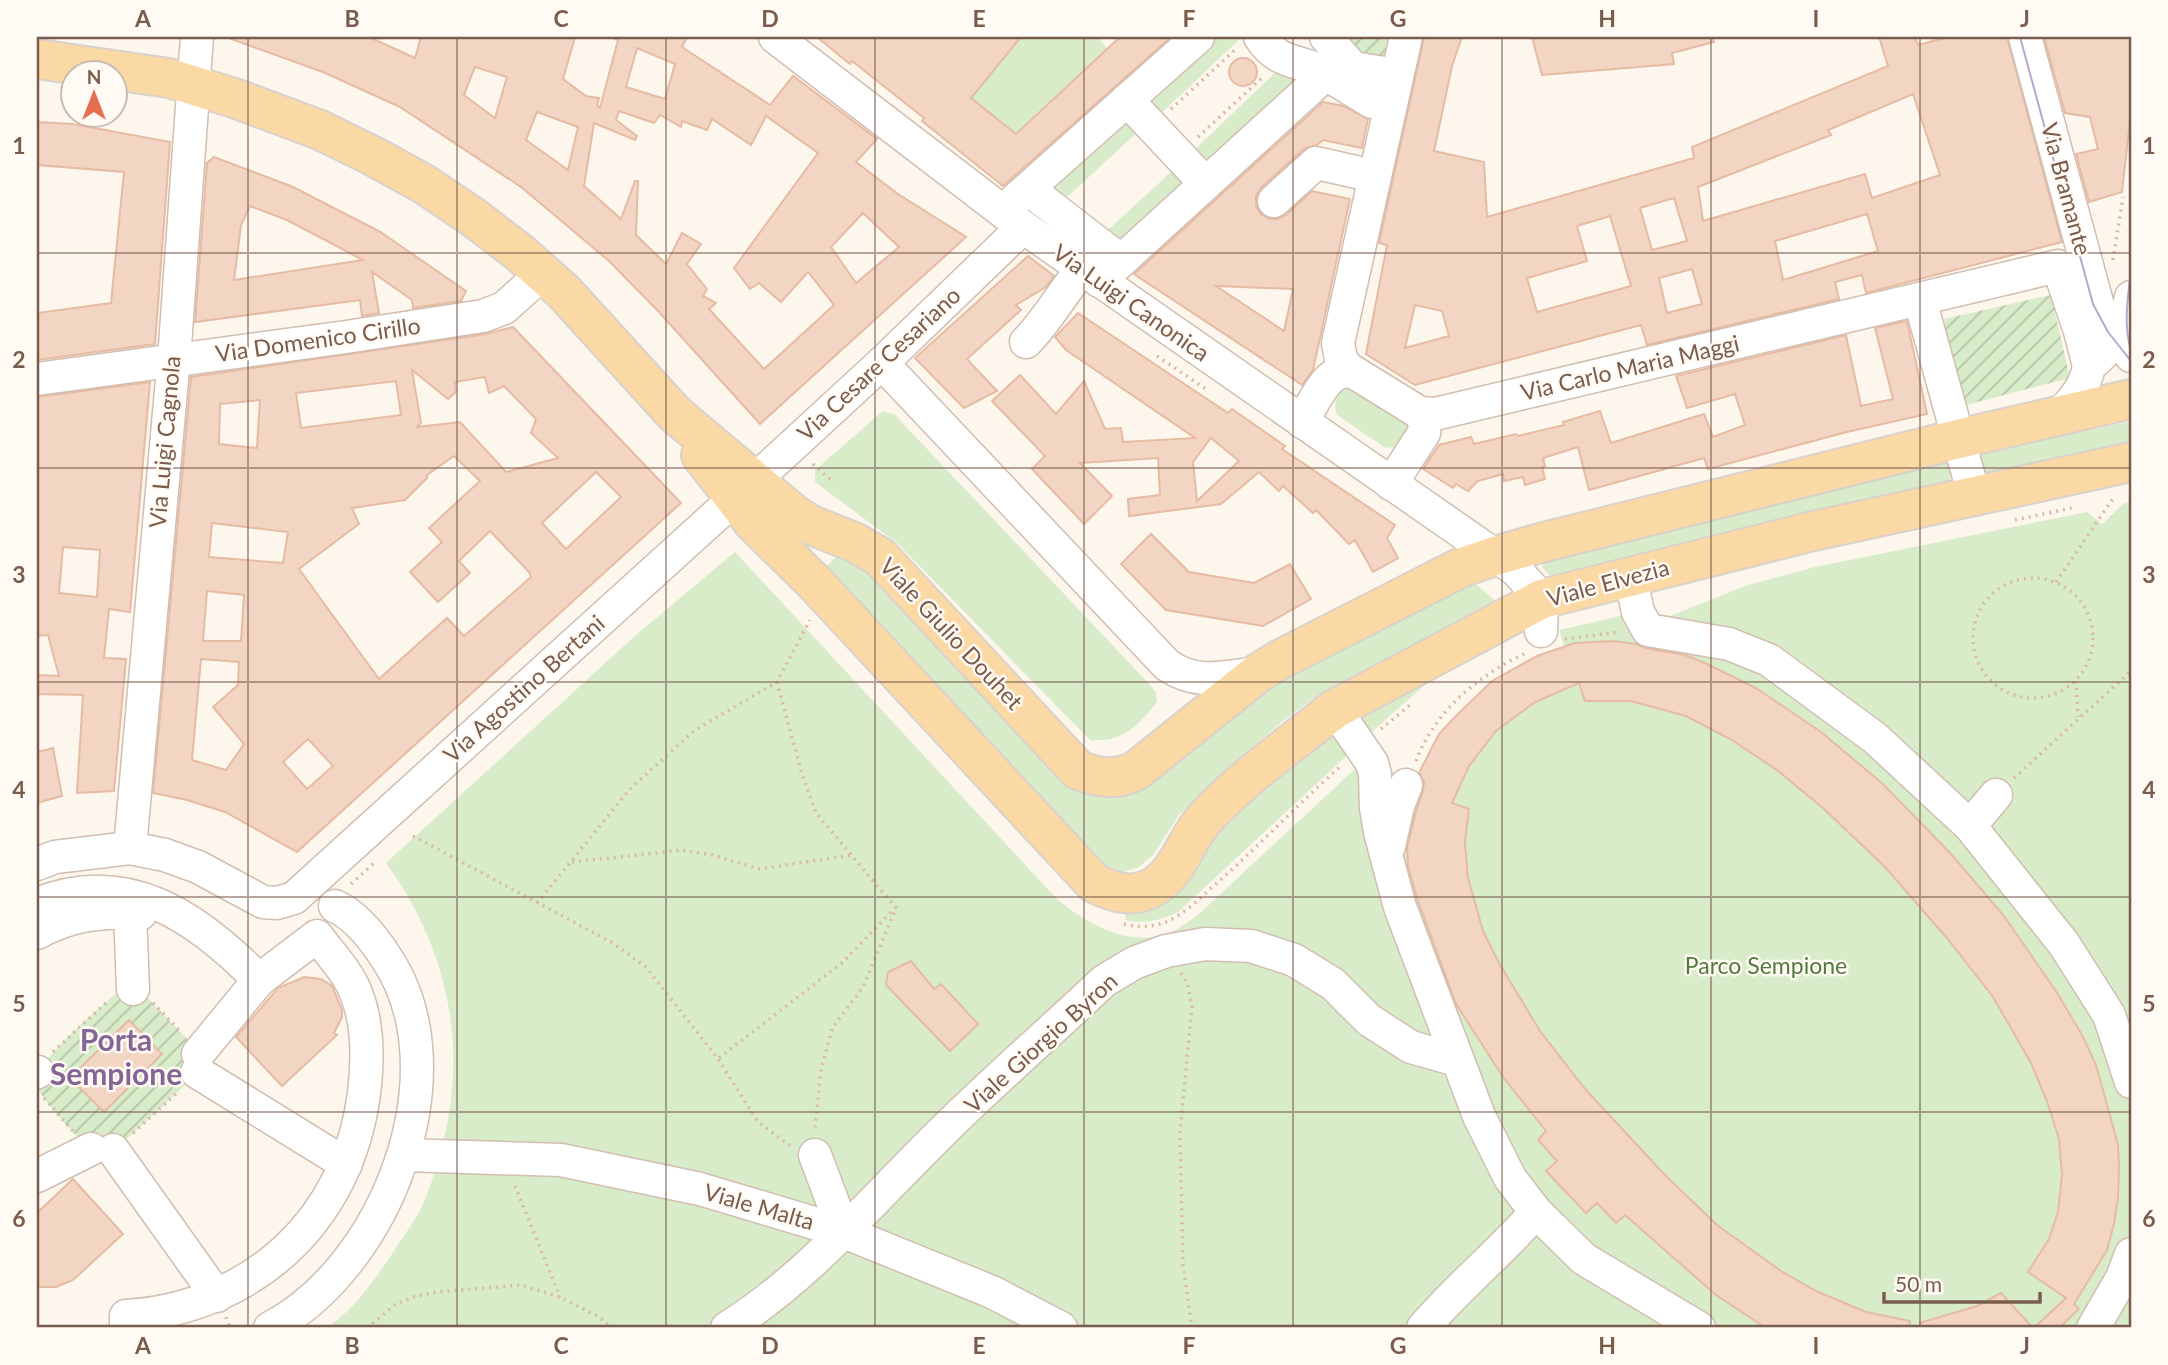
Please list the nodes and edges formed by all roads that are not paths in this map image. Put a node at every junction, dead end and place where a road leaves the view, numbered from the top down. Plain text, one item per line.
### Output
1 (197, 37) edge
2 (775, 37) edge
3 (1198, 37) edge
4 (1259, 37) edge
5 (1278, 37) edge
6 (1406, 37) edge
7 (2025, 37) edge
8 (1327, 53) edge
9 (37, 59) edge
10 (1397, 75) junction
11 (193, 86) junction
12 (1128, 100) junction
13 (1372, 102) dead end
14 (1374, 176) junction
15 (1205, 183) junction
16 (1274, 201) dead end
17 (1022, 205) junction
18 (1100, 270) junction
19 (543, 274) junction
20 (2131, 297) edge
21 (1920, 300) junction
22 (1026, 342) dead end
23 (2124, 347) edge
24 (173, 361) junction
25 (882, 363) junction
26 (2089, 366) junction
27 (1351, 372) junction
28 (37, 379) edge
29 (2131, 399) edge
30 (1420, 413) junction
31 (2059, 415) junction
32 (1302, 422) junction
33 (1958, 439) junction
34 (2125, 476) edge
35 (1391, 484) junction
36 (745, 489) junction
37 (1974, 495) junction
38 (854, 542) junction
39 (1495, 556) junction
40 (1630, 575) junction
41 (813, 599) junction
42 (1545, 630) junction
43 (1258, 673) junction
44 (1335, 709) junction
45 (1406, 785) road end
46 (1996, 795) road end
47 (1970, 826) junction
48 (130, 848) junction
49 (1387, 854) junction
50 (37, 864) edge
51 (37, 904) edge
52 (335, 906) dead end
53 (130, 913) junction
54 (37, 933) edge
55 (215, 940) junction
56 (380, 948) junction
57 (346, 974) junction
58 (260, 980) junction
59 (133, 989) road end
60 (1457, 1060) junction
61 (2131, 1083) edge
62 (404, 1155) junction
63 (815, 1155) road end
64 (346, 1164) junction
65 (37, 1176) edge
66 (1536, 1212) junction
67 (844, 1232) junction
68 (2131, 1254) edge
69 (217, 1296) junction
70 (1695, 1327) edge
71 (126, 1328) edge
72 (270, 1328) edge
73 (727, 1328) edge
74 (1061, 1328) edge
75 (1423, 1328) edge
76 (2093, 1328) edge

1 - 11 street, Via Luigi Cagnola
2 - 17 street, Via Luigi Canonica
3 - 12 street, Via Cesare Cesariano
4 - 8 street
5 - 8 street
6 - 10 street
7 - 23 street, Via Bramante
8 - 10 street
8 - 13 street
8 - 15 street
9 - 11 main road
10 - 14 street
11 - 19 main road
11 - 24 street, Via Luigi Cagnola
12 - 15 street
12 - 17 street, Via Cesare Cesariano
14 - 16 street
14 - 27 street
15 - 18 street
17 - 18 street, Via Luigi Canonica
17 - 25 street, Via Cesare Cesariano
18 - 22 street
18 - 32 street, Via Luigi Canonica
19 - 24 street, Via Domenico Cirillo
19 - 36 main road
20 - 23 street
21 - 26 street, Via Carlo Maria Maggi
21 - 30 street, Via Carlo Maria Maggi
21 - 33 street
23 - 26 street
24 - 28 street, Via Domenico Cirillo
24 - 48 street, Via Luigi Cagnola
25 - 36 street, Via Cesare Cesariano
25 - 43 street
26 - 31 street
27 - 30 street
27 - 32 street
29 - 31 main road
30 - 35 street
31 - 33 main road
32 - 35 street, Via Luigi Canonica
33 - 37 street
33 - 39 main road
34 - 37 main road, Viale Elvezia
35 - 39 street, Via Luigi Canonica
36 - 38 main road, Viale Giulio Douhet
36 - 41 main road
36 - 48 street, Via Agostino Bertani
37 - 40 main road, Viale Elvezia
38 - 41 main road
38 - 43 main road, Viale Giulio Douhet
39 - 42 street, Via Luigi Canonica
39 - 43 main road
40 - 42 main road, Viale Elvezia
40 - 47 street
41 - 44 main road, Viale Elvezia
42 - 44 main road, Viale Elvezia
44 - 49 street
45 - 49 street
46 - 47 street
47 - 61 street
48 - 50 street, Via Agostino Bertani
49 - 60 street
51 - 55 street
52 - 56 street
53 - 54 street
53 - 55 street
53 - 59 street
55 - 58 street
56 - 57 street
56 - 62 street
57 - 58 street
57 - 64 street
58 - 64 street
60 - 66 street
60 - 67 street, Viale Giorgio Byron
62 - 67 street, Viale Malta
62 - 72 street
63 - 67 street
64 - 69 street
65 - 69 street
66 - 70 street
66 - 75 street
67 - 73 street, Viale Giorgio Byron
67 - 74 street, Viale Malta
68 - 76 street
69 - 71 street

